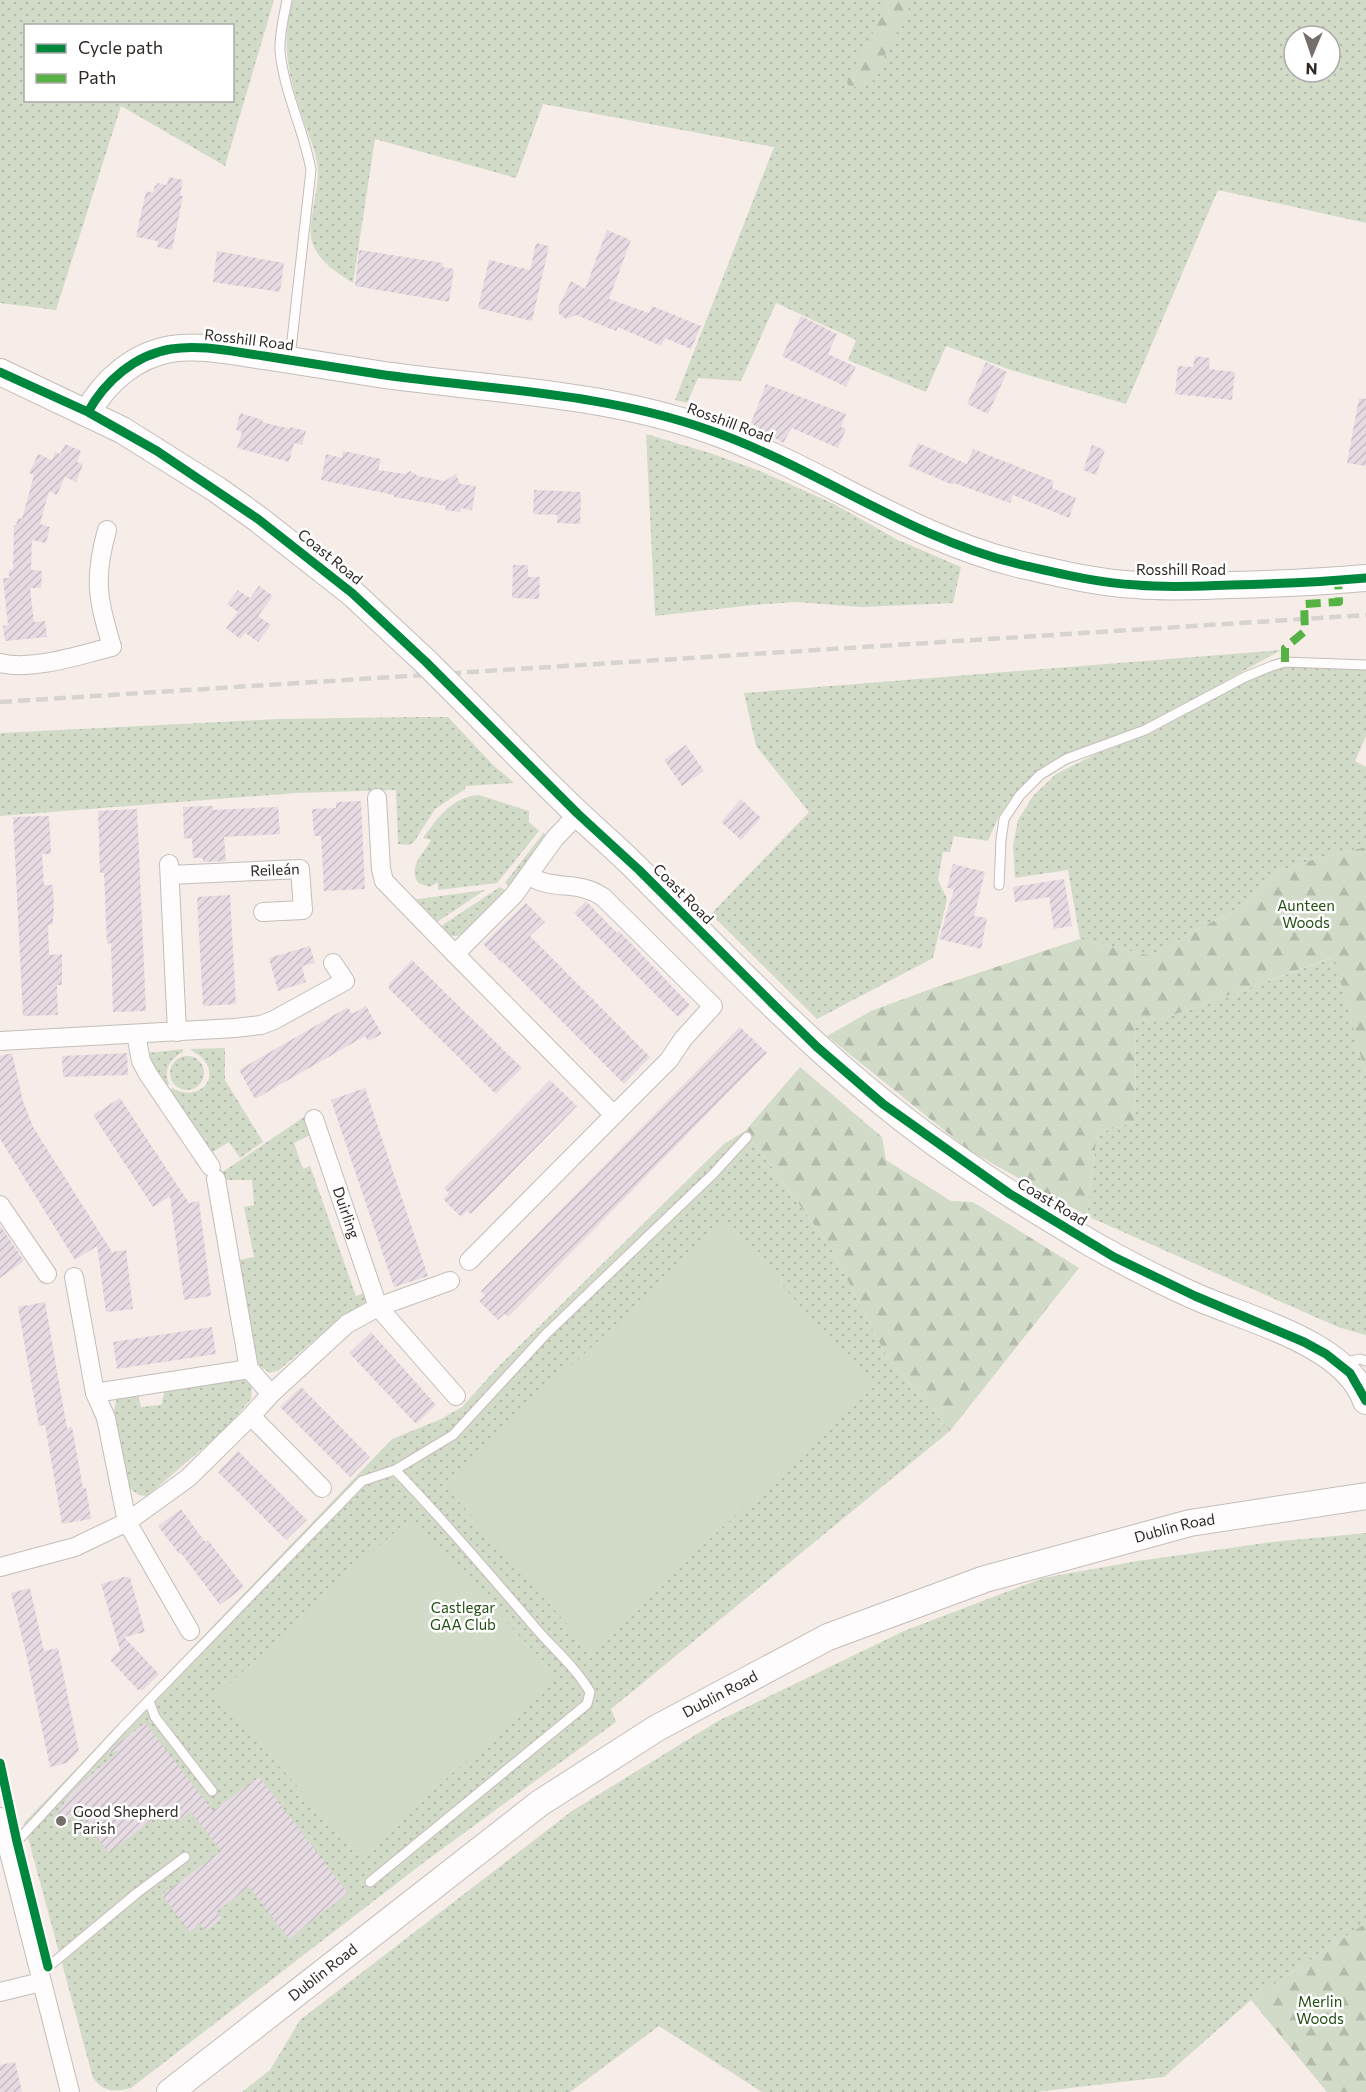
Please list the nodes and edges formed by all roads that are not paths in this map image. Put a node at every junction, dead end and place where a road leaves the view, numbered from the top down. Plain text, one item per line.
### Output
1 (287, 0) edge
2 (290, 360) junction
3 (0, 372) edge
4 (88, 412) junction
5 (107, 530) dead end
6 (1366, 578) edge
7 (0, 663) edge
8 (1366, 665) edge
9 (377, 798) dead end
10 (578, 814) junction
11 (529, 876) junction
12 (999, 885) dead end
13 (263, 912) dead end
14 (455, 954) junction
15 (333, 963) dead end
16 (177, 1032) junction
17 (136, 1034) junction
18 (0, 1040) edge
19 (614, 1115) junction
20 (314, 1119) dead end
21 (747, 1137) dead end
22 (0, 1205) edge
23 (469, 1261) dead end
24 (47, 1274) dead end
25 (74, 1277) dead end
26 (450, 1281) dead end
27 (378, 1307) junction
28 (1366, 1360) edge
29 (1340, 1363) junction
30 (249, 1369) junction
31 (95, 1393) junction
32 (271, 1394) junction
33 (456, 1396) dead end
34 (1366, 1401) edge
35 (251, 1416) junction
36 (395, 1470) junction
37 (322, 1488) dead end
38 (1366, 1496) edge
39 (127, 1522) junction
40 (0, 1567) edge
41 (190, 1631) dead end
42 (149, 1701) junction
43 (212, 1791) dead end
44 (0, 1817) edge
45 (8, 1851) junction
46 (185, 1857) dead end
47 (370, 1882) dead end
48 (39, 1976) junction
49 (0, 1992) edge
50 (70, 2092) edge
51 (170, 2092) edge

1 - 2 lane
2 - 4 main road, Rosshill Road
2 - 6 main road, Rosshill Road
3 - 4 main road, Coast Road
4 - 10 main road, Coast Road, bridge
5 - 7 street
8 - 12 lane
9 - 14 street
10 - 11 street
10 - 29 main road, Coast Road
11 - 14 street
11 - 19 street
13 - 16 street, Reileán
14 - 19 street
15 - 16 street
16 - 17 street
17 - 18 street
17 - 30 street
19 - 23 street
20 - 27 street, Duirling
21 - 36 lane
22 - 24 street
25 - 31 street
26 - 27 street
27 - 32 street
27 - 33 street, Duirling
28 - 29 lane
29 - 34 main road, Coast Road
30 - 31 street
30 - 32 street
31 - 39 street
32 - 35 street
35 - 37 street
35 - 39 street
36 - 42 lane
36 - 47 lane
38 - 51 main road, Dublin Road
39 - 40 street
39 - 41 street
42 - 43 lane
42 - 45 lane
44 - 45 street
45 - 48 street
46 - 48 lane
48 - 49 street
48 - 50 street

